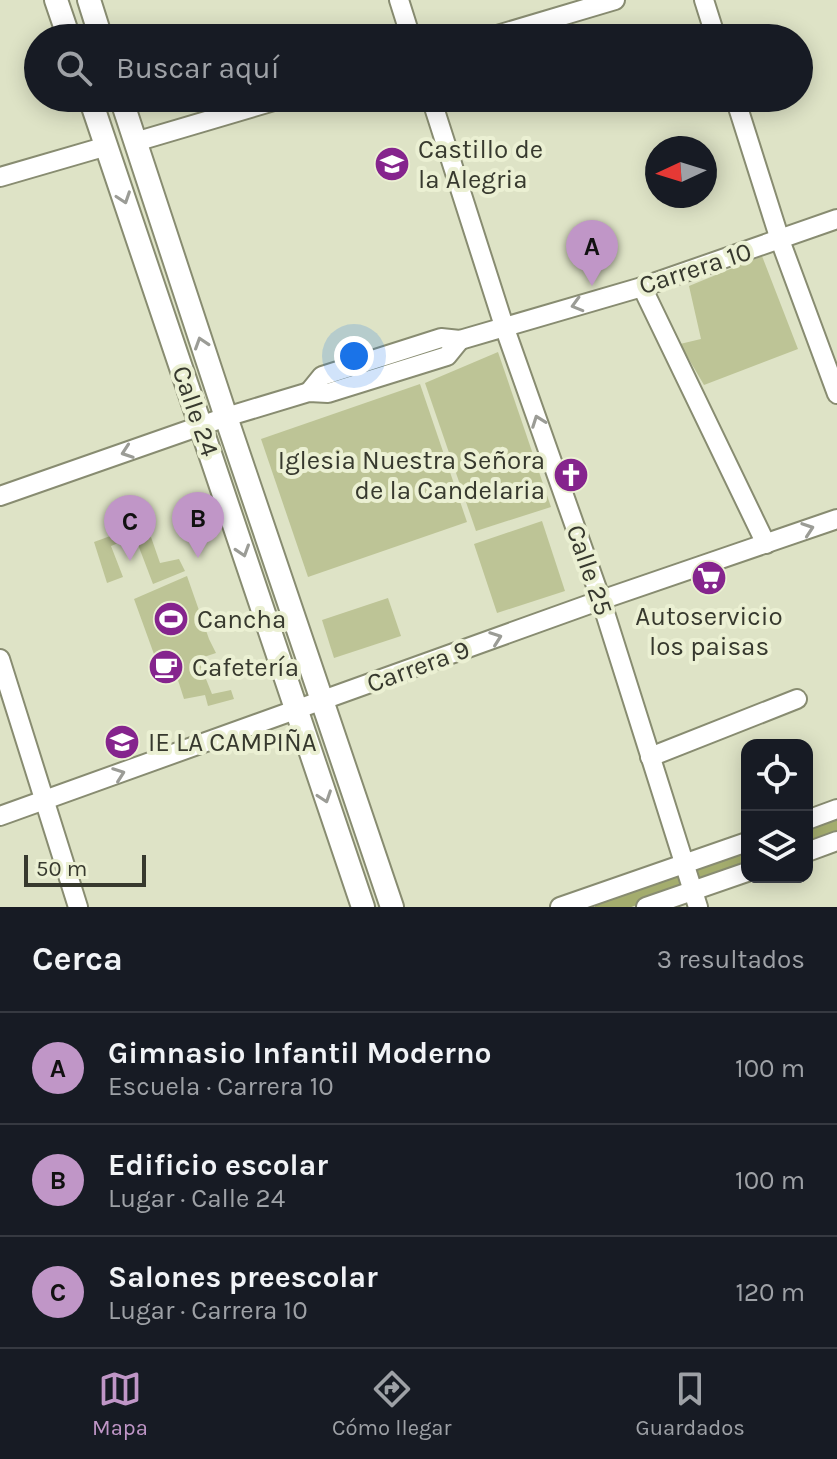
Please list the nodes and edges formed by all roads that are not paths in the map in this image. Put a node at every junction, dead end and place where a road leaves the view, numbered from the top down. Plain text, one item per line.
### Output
1 (56, 0) edge
2 (89, 0) edge
3 (399, 0) edge
4 (615, 0) edge
5 (704, 0) edge
6 (64, 24) edge
7 (97, 24) edge
8 (407, 24) edge
9 (534, 24) edge
10 (712, 24) edge
11 (95, 112) edge
12 (125, 112) edge
13 (237, 112) edge
14 (435, 112) edge
15 (739, 112) edge
16 (135, 142) junction
17 (107, 146) junction
18 (0, 177) edge
19 (837, 219) edge
20 (780, 240) junction
21 (642, 287) junction
22 (504, 326) junction
23 (837, 394) edge
24 (226, 417) junction
25 (201, 426) junction
26 (0, 496) edge
27 (837, 519) edge
28 (766, 544) junction
29 (601, 600) junction
30 (0, 659) edge
31 (5, 693) edge
32 (797, 699) dead end
33 (321, 701) junction
34 (296, 710) junction
35 (650, 757) junction
36 (46, 800) junction
37 (837, 809) edge
38 (0, 816) edge
39 (813, 818) edge
40 (837, 841) edge
41 (741, 846) edge
42 (813, 850) edge
43 (741, 873) edge
44 (690, 883) edge
45 (78, 907) edge
46 (363, 907) edge
47 (392, 907) edge
48 (560, 907) edge
49 (646, 907) edge

1 - 6 street
2 - 7 street
3 - 8 street
4 - 9 street
5 - 10 street
11 - 17 street, Calle 24
12 - 16 street, Calle 24
13 - 16 street
14 - 22 street, Calle 25
15 - 20 street
24 -> 16 street, Calle 24
17 - 18 street
17 -> 25 street, Calle 24
19 - 20 street, Carrera 10
20 - 21 street, Carrera 10
20 - 23 street
21 -> 22 street, Carrera 10
21 - 28 street
22 - 24 street, Carrera 10
29 -> 22 street, Calle 25
24 - 25 street, Carrera 10
24 - 33 street, Calle 24
25 -> 26 street, Carrera 10
25 -> 34 street, Calle 24
28 -> 27 street, Carrera 9
28 - 29 street, Carrera 9
33 -> 29 street, Carrera 9
29 - 35 street, Calle 25
30 - 31 street
31 - 36 street
32 - 35 street
33 - 34 street, Carrera 9
33 - 47 street, Calle 24
36 -> 34 street, Carrera 9
34 -> 46 street, Calle 24
35 - 44 street, Calle 25
36 - 38 street, Carrera 9
36 - 45 street
37 - 39 street
40 - 42 street
41 - 44 street
43 - 44 street
44 - 48 street
44 - 49 street

